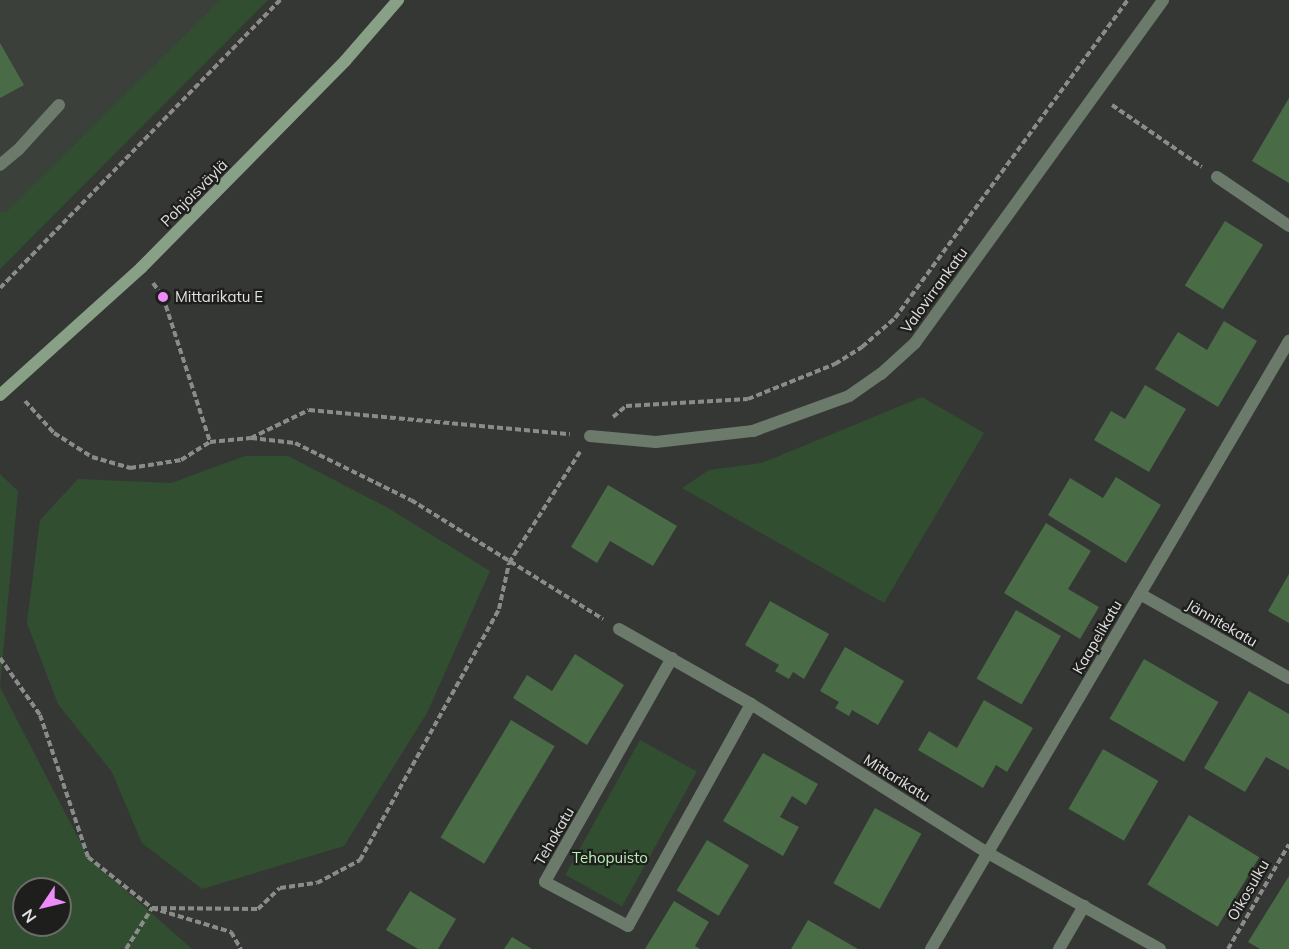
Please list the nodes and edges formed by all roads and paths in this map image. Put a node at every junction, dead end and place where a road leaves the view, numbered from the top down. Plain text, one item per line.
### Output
1 (279, 0) edge
2 (398, 0) edge
3 (1128, 0) edge
4 (1163, 0) edge
5 (1071, 78) junction
6 (1095, 94) junction
7 (59, 105) dead end
8 (0, 165) edge
9 (1217, 177) joint
10 (1289, 226) edge
11 (141, 268) junction
12 (0, 288) edge
13 (1289, 341) edge
14 (0, 395) edge
15 (25, 401) dead end
16 (590, 436) junction
17 (251, 438) junction
18 (210, 442) junction
19 (509, 563) junction
20 (1140, 594) junction
21 (620, 629) joint
22 (0, 658) edge
23 (672, 658) junction
24 (1289, 678) edge
25 (751, 704) junction
26 (1289, 844) edge
27 (988, 853) junction
28 (1084, 906) junction
29 (152, 908) junction
30 (126, 949) edge
31 (241, 949) edge
32 (931, 949) edge
33 (1059, 949) edge
34 (1160, 949) edge
35 (1228, 949) edge

1 - 12 path
2 - 11 main road, Pohjoisväylä
3 - 5 path
4 - 6 street, Valovirrankatu
5 - 6 path
5 - 16 path
6 - 9 path
6 - 16 street, Valovirrankatu
7 - 8 street
9 - 10 street
11 - 14 main road, Pohjoisväylä
11 - 18 path
13 - 20 street, Kaapelikatu
15 - 18 path
16 - 17 path
16 - 19 path
17 - 18 path
17 - 19 path
19 - 21 path
19 - 29 path
20 - 24 street, Jännitekatu
20 - 27 street, Kaapelikatu
21 - 23 street, Mittarikatu
22 - 29 path
23 - 25 street, Mittarikatu
23 - 25 street, Tehokatu
25 - 27 street, Mittarikatu
26 - 35 path, Oikosulku
27 - 28 street, Mittarikatu
27 - 32 street, Kaapelikatu
28 - 33 street
28 - 34 street, Mittarikatu
29 - 30 path
29 - 31 path

